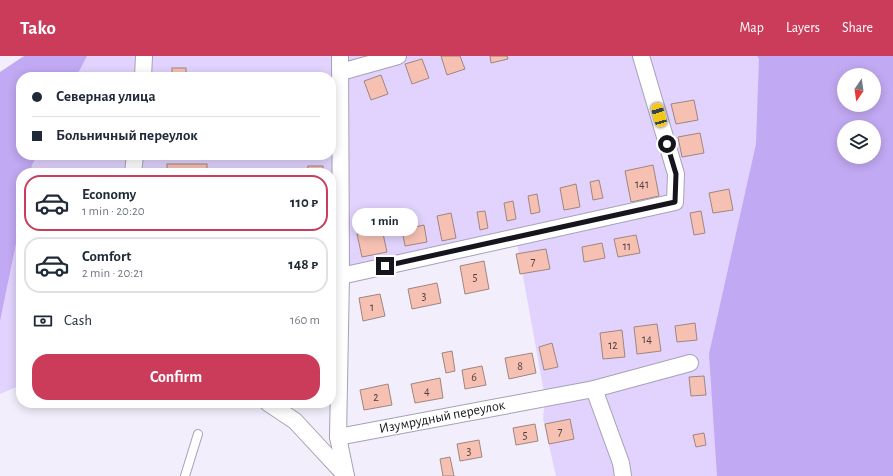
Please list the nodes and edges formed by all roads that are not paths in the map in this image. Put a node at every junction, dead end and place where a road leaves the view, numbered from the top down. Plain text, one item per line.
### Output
1 (144, 56) edge
2 (340, 56) edge
3 (398, 56) edge
4 (642, 56) edge
5 (143, 72) edge
6 (340, 72) junction
7 (341, 276) junction
8 (690, 363) dead end
9 (594, 389) junction
10 (276, 408) edge
11 (198, 434) dead end
12 (338, 437) junction
13 (185, 476) edge
14 (346, 476) edge
15 (623, 476) edge

1 - 5 street
2 - 6 street
3 - 6 street
4 - 7 street
6 - 7 street
7 - 12 street
8 - 9 street, Изумрудный переулок
9 - 12 street, Изумрудный переулок
9 - 15 street
10 - 14 street
11 - 13 lane
12 - 14 street

